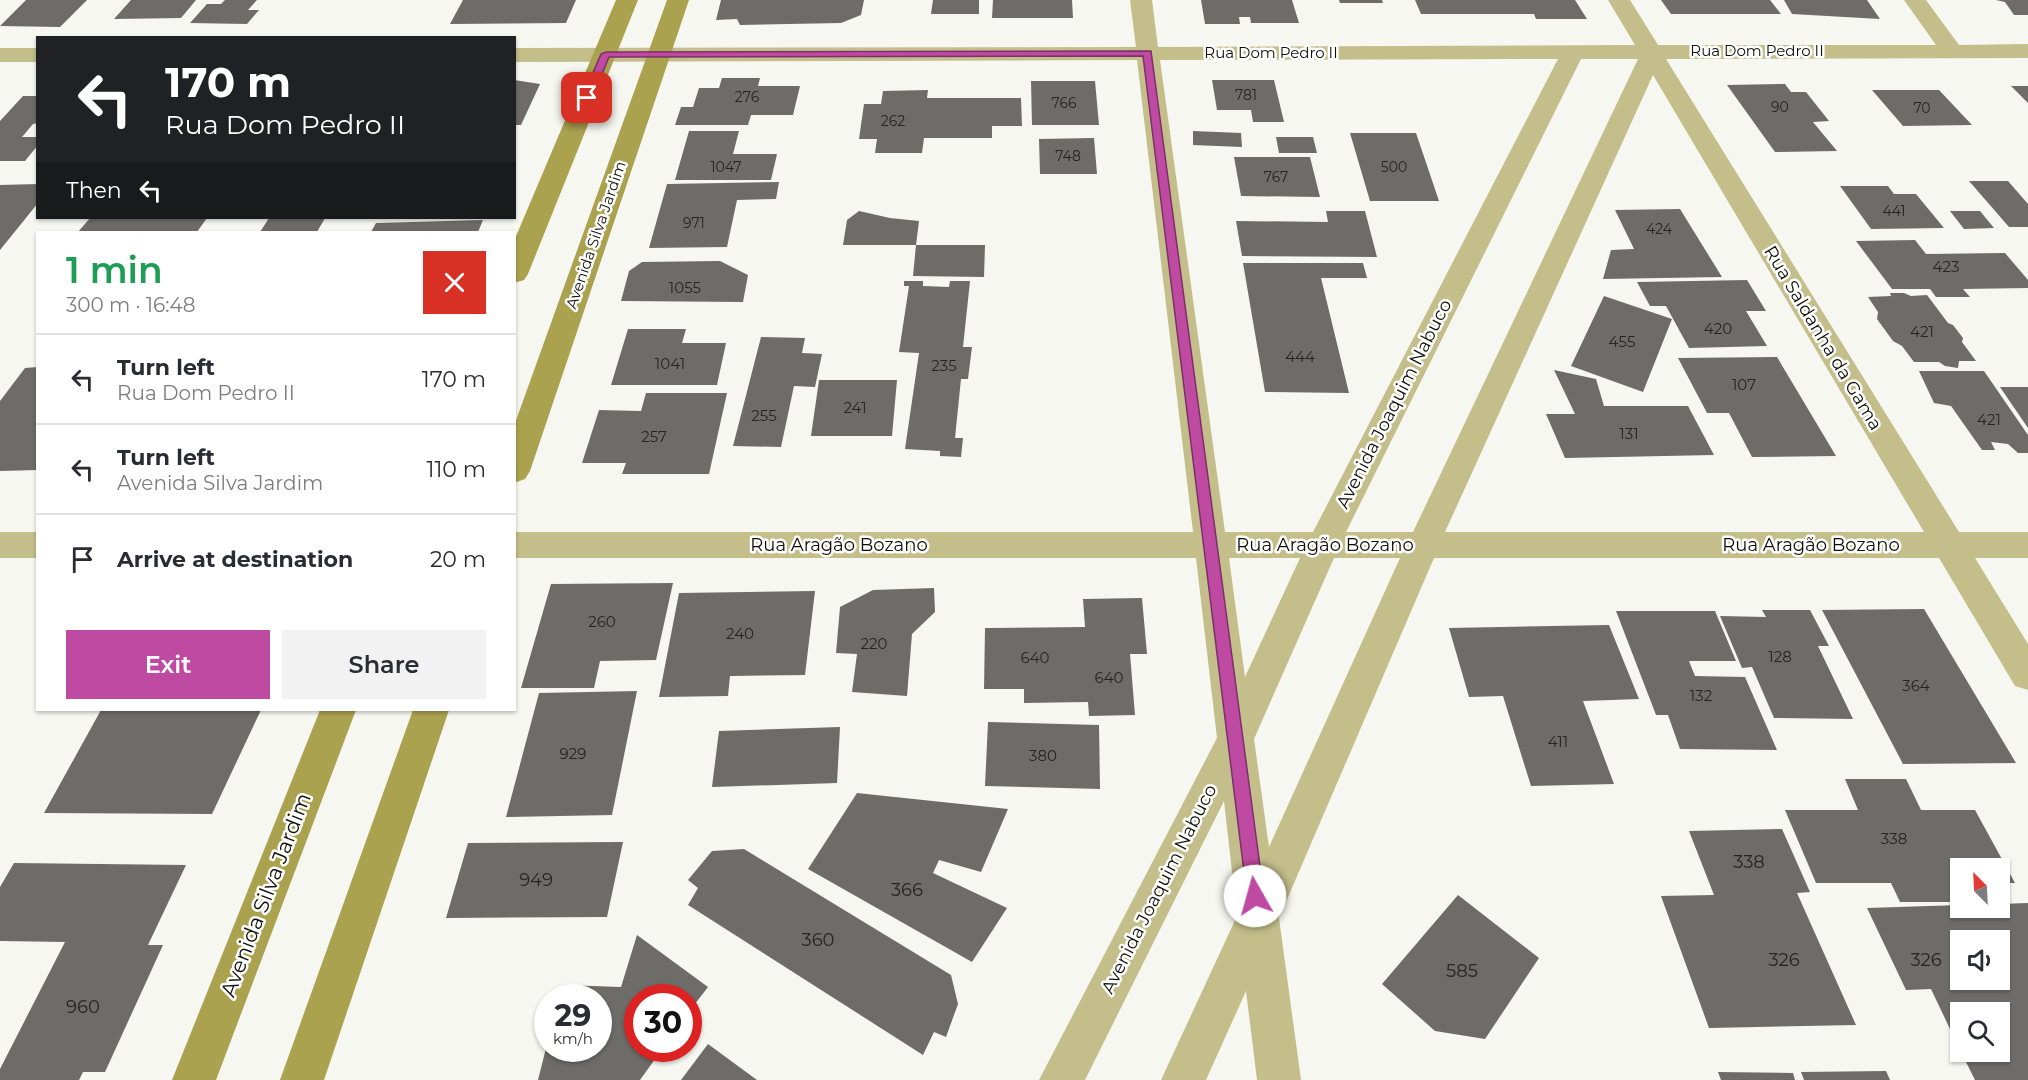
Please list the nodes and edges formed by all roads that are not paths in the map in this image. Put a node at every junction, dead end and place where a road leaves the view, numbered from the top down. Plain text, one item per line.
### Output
1 (627, 0) edge
2 (678, 0) edge
3 (1141, 0) edge
4 (1619, 0) edge
5 (1915, 0) edge
6 (1952, 51) junction
7 (2028, 51) edge
8 (1573, 52) junction
9 (1652, 52) junction
10 (1148, 53) junction
11 (606, 54) junction
12 (659, 54) junction
13 (0, 55) edge
14 (36, 55) edge
15 (516, 55) edge
16 (516, 269) edge
17 (516, 465) edge
18 (0, 545) edge
19 (36, 545) edge
20 (516, 545) edge
21 (1211, 545) junction
22 (1323, 545) junction
23 (1423, 545) junction
24 (1947, 545) junction
25 (2028, 545) edge
26 (2028, 675) edge
27 (338, 711) edge
28 (431, 711) edge
29 (1235, 740) junction
30 (1258, 918) junction
31 (194, 1080) edge
32 (302, 1080) edge
33 (1061, 1080) edge
34 (1183, 1080) edge
35 (1279, 1080) edge

1 - 11 street
2 - 12 street, Avenida Silva Jardim
3 - 10 street
4 - 9 street, Rua Saldanha da Gama
5 - 6 street
6 - 7 street, Rua Dom Pedro II
6 - 9 street, Rua Dom Pedro II
8 - 9 street, Rua Dom Pedro II
8 - 10 street, Rua Dom Pedro II
8 - 22 street, Avenida Joaquim Nabuco
9 - 23 street
9 - 24 street, Rua Saldanha da Gama
10 - 12 street, Rua Dom Pedro II
10 - 21 street
11 - 12 street, Rua Dom Pedro II
11 - 15 street, Rua Dom Pedro II
11 - 16 street
12 - 17 street, Avenida Silva Jardim
13 - 14 street
18 - 19 street
20 - 21 street, Rua Aragão Bozano
21 - 22 street, Rua Aragão Bozano
21 - 29 street
22 - 23 street, Rua Aragão Bozano
22 - 29 street, Avenida Joaquim Nabuco
23 - 24 street, Rua Aragão Bozano
23 - 30 street
24 - 25 street, Rua Aragão Bozano
24 - 26 street, Rua Saldanha da Gama
27 - 31 street, Avenida Silva Jardim
28 - 32 street
29 - 30 street
29 - 33 street, Avenida Joaquim Nabuco
30 - 34 street
30 - 35 street

